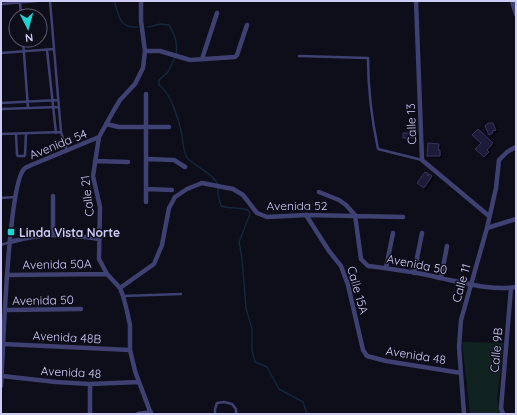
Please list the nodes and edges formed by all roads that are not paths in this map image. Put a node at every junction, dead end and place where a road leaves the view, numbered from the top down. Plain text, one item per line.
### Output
1 (37, 1) edge
2 (50, 1) edge
3 (141, 1) edge
4 (416, 1) edge
5 (512, 1) edge
6 (20, 2) junction
7 (1, 4) edge
8 (20, 8) edge
9 (216, 13) dead end
10 (516, 14) edge
11 (247, 25) dead end
12 (24, 48) edge
13 (54, 49) junction
14 (47, 50) junction
15 (24, 51) junction
16 (145, 51) junction
17 (1, 53) edge
18 (299, 56) dead end
19 (202, 59) junction
20 (146, 94) dead end
21 (52, 100) junction
22 (58, 100) junction
23 (27, 102) junction
24 (1, 103) edge
25 (53, 107) junction
26 (58, 107) junction
27 (28, 108) junction
28 (1, 109) edge
29 (106, 124) junction
30 (146, 127) junction
31 (169, 127) dead end
32 (61, 132) junction
33 (56, 133) junction
34 (1, 134) edge
35 (16, 134) junction
36 (26, 134) junction
37 (100, 137) junction
38 (516, 147) edge
39 (67, 151) junction
40 (146, 159) junction
41 (422, 160) junction
42 (95, 162) junction
43 (128, 162) dead end
44 (185, 167) dead end
45 (146, 189) junction
46 (172, 190) dead end
47 (318, 192) dead end
48 (53, 196) dead end
49 (15, 197) junction
50 (1, 198) edge
51 (146, 202) dead end
52 (306, 214) junction
53 (355, 215) junction
54 (489, 216) junction
55 (403, 217) dead end
56 (516, 219) edge
57 (487, 228) junction
58 (393, 233) dead end
59 (422, 233) dead end
60 (53, 235) junction
61 (99, 239) junction
62 (10, 242) junction
63 (1, 245) edge
64 (447, 246) dead end
65 (386, 268) junction
66 (414, 273) junction
67 (107, 274) junction
68 (7, 275) junction
69 (441, 278) junction
70 (471, 286) junction
71 (120, 288) junction
72 (514, 288) edge
73 (181, 294) dead end
74 (123, 296) junction
75 (3, 298) edge
76 (81, 309) dead end
77 (5, 310) junction
78 (3, 344) junction
79 (130, 350) junction
80 (368, 356) joint
81 (2, 364) edge
82 (461, 373) junction
83 (2, 376) edge
84 (139, 382) junction
85 (90, 384) junction
86 (1, 386) edge
87 (151, 413) edge
88 (90, 414) edge
89 (138, 414) edge
90 (215, 414) edge
91 (236, 414) edge
92 (464, 414) edge
93 (503, 414) edge

1 - 6 lane
2 - 13 lane
3 - 16 street, Calle 21
4 - 41 street, Calle 13
5 - 10 street
6 - 7 lane
6 - 8 lane
9 - 19 street
11 - 19 street
12 - 15 lane
13 - 14 lane
13 - 22 lane
14 - 15 lane
14 - 21 lane
15 - 17 lane
15 - 23 lane
16 - 19 street
16 - 29 street, Calle 21
18 - 41 lane
20 - 30 street
21 - 22 lane
21 - 23 lane
21 - 25 lane
22 - 26 lane
23 - 24 lane
23 - 27 lane
25 - 26 lane
25 - 27 lane
25 - 33 lane
26 - 32 lane
27 - 28 lane
29 - 30 street
29 - 37 street, Calle 21
30 - 31 street
30 - 40 street
32 - 33 lane
32 - 39 lane
33 - 36 lane
34 - 35 lane
35 - 36 lane
35 - 36 lane
37 - 39 street, Avenida 54
37 - 42 street, Calle 21
38 - 54 street, Calle 11
39 - 49 street, Avenida 54
40 - 44 street
40 - 45 street
41 - 54 street, Calle 13
42 - 43 street
42 - 61 street, Calle 21
45 - 46 street
45 - 51 street
47 - 53 street
48 - 60 street
49 - 50 lane
49 - 62 street
52 - 53 street, Avenida 52
52 - 71 street, Avenida 52
52 - 80 street, Calle 15A
53 - 55 street, Avenida 52
53 - 65 street, Avenida 50
54 - 57 street, Calle 11
56 - 57 street
57 - 70 street, Calle 11
58 - 65 street
59 - 66 street
60 - 61 street
60 - 62 street
61 - 67 street, Calle 21
62 - 63 lane
62 - 68 street
64 - 69 street
65 - 66 street, Avenida 50
66 - 69 street, Avenida 50
67 - 68 street, Avenida 50A
67 - 71 street, Calle 21
68 - 75 street
69 - 70 street, Avenida 50
70 - 72 street, Avenida 50
70 - 82 street, Calle 11
71 - 74 street, Calle 21
72 - 93 street, Calle 9B
73 - 74 lane
74 - 79 street, Calle 21
75 - 77 street
76 - 77 street, Avenida 50
77 - 78 street
78 - 79 street, Avenida 48B
78 - 81 street
79 - 84 street, Calle 21
80 - 82 street, Avenida 48
81 - 83 street
82 - 92 street, Calle 11
83 - 85 street, Avenida 48
83 - 86 street
84 - 85 street, Avenida 48
84 - 87 street, Calle 21
85 - 88 street
87 - 89 street
90 - 91 lane

